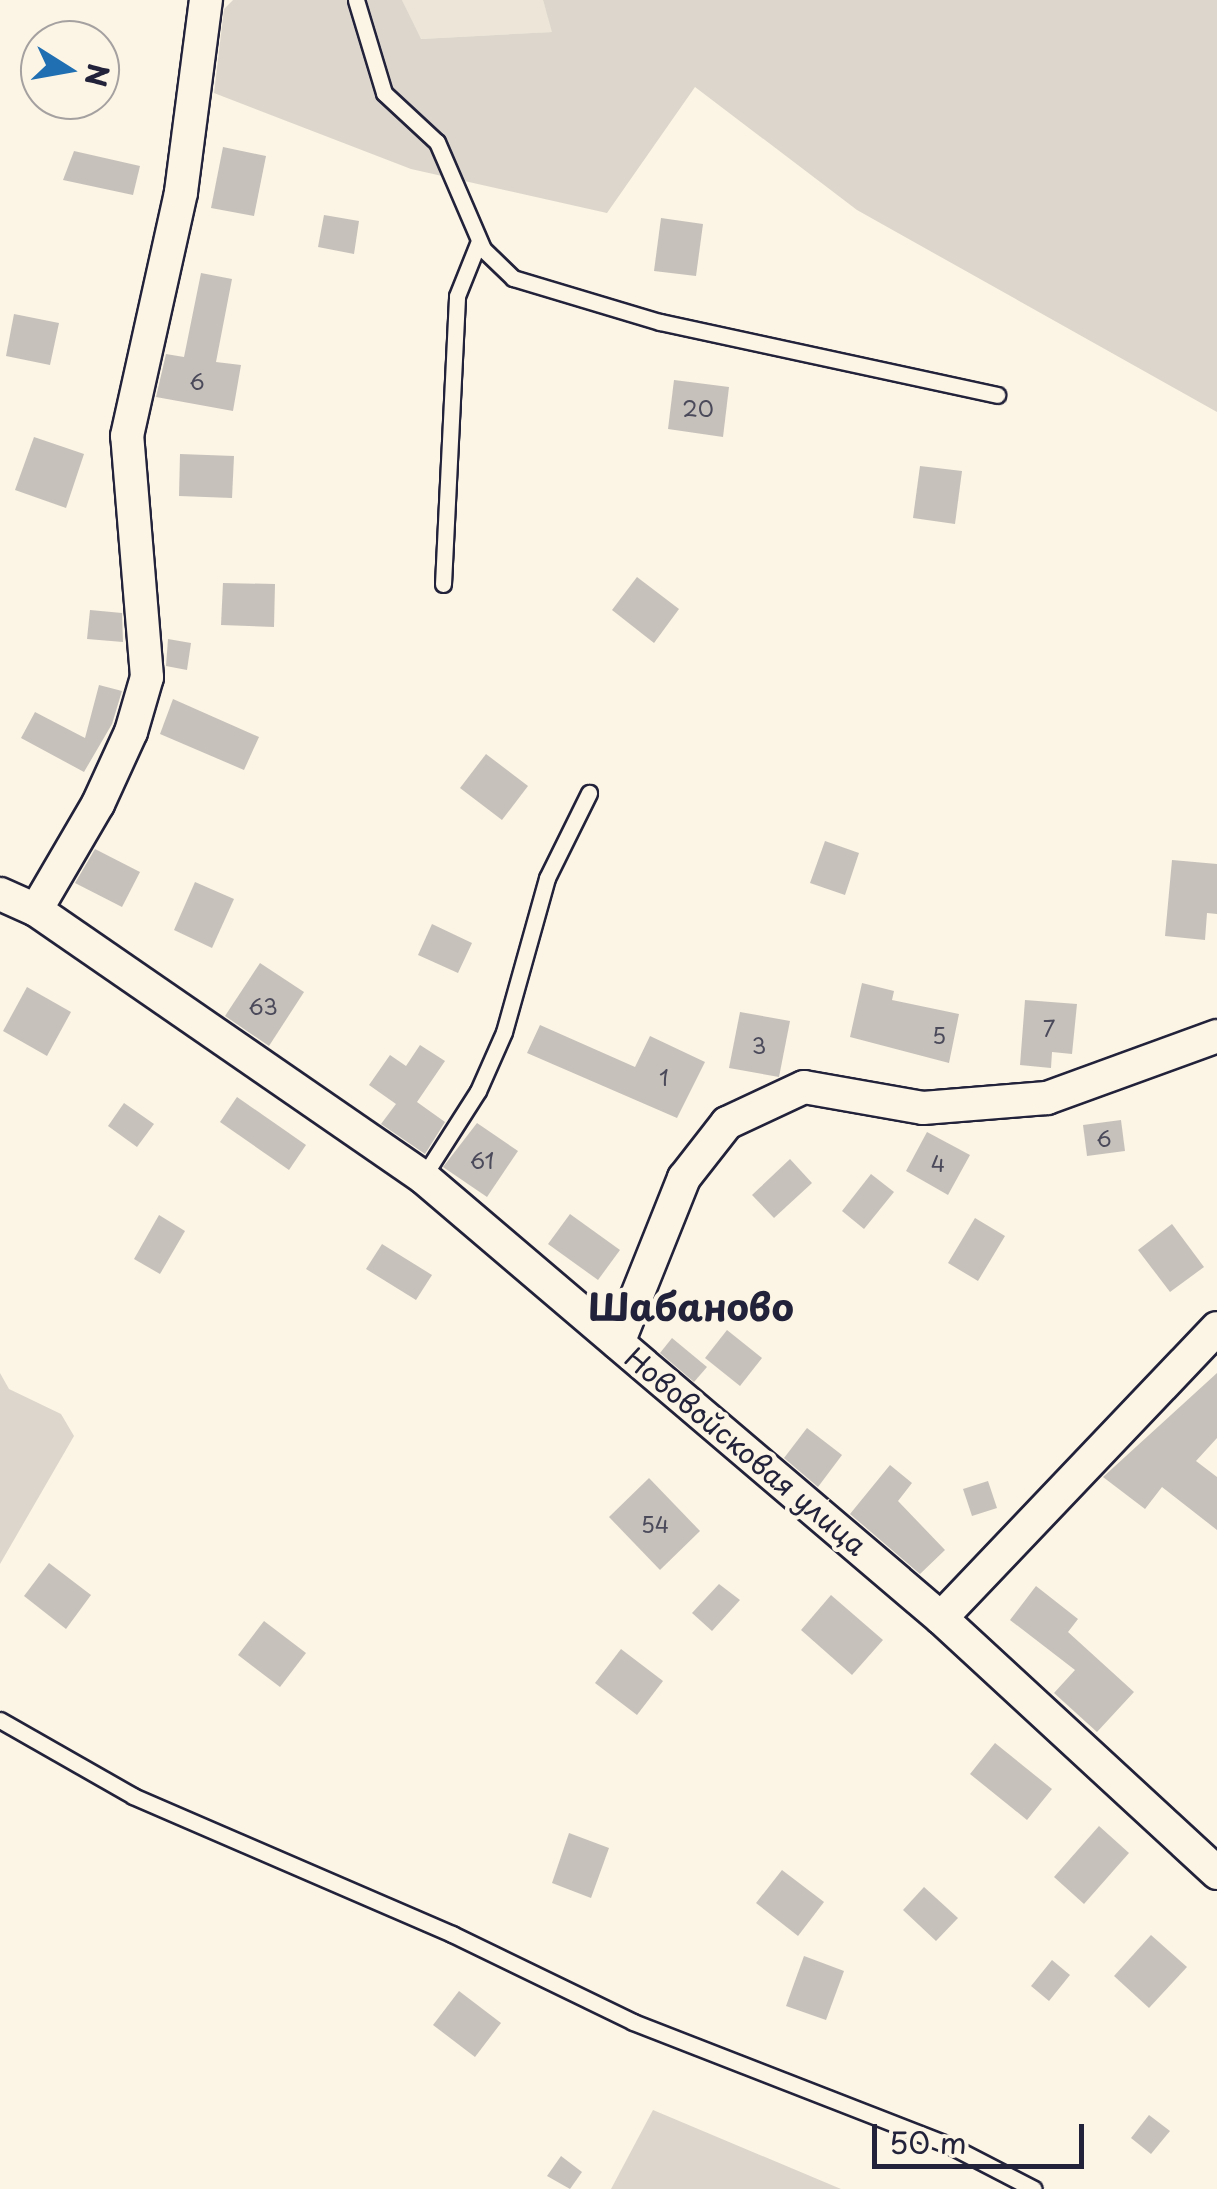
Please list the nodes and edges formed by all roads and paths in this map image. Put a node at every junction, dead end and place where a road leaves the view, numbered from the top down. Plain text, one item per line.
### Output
1 (206, 0) edge
2 (356, 0) edge
3 (479, 241) junction
4 (997, 394) dead end
5 (443, 584) dead end
6 (589, 793) dead end
7 (0, 894) edge
8 (36, 910) junction
9 (1217, 1036) edge
10 (423, 1177) junction
11 (1217, 1328) edge
12 (618, 1343) junction
13 (941, 1618) junction
14 (0, 1720) edge
15 (1217, 1874) edge
16 (1034, 2189) edge

1 - 8 street
2 - 3 lane
3 - 4 lane
3 - 5 lane
6 - 10 lane
7 - 8 street, Нововойсковая улица
8 - 10 street, Нововойсковая улица
9 - 12 street
10 - 12 street, Нововойсковая улица
11 - 13 street
12 - 13 street, Нововойсковая улица
13 - 15 street, Нововойсковая улица
14 - 16 lane

